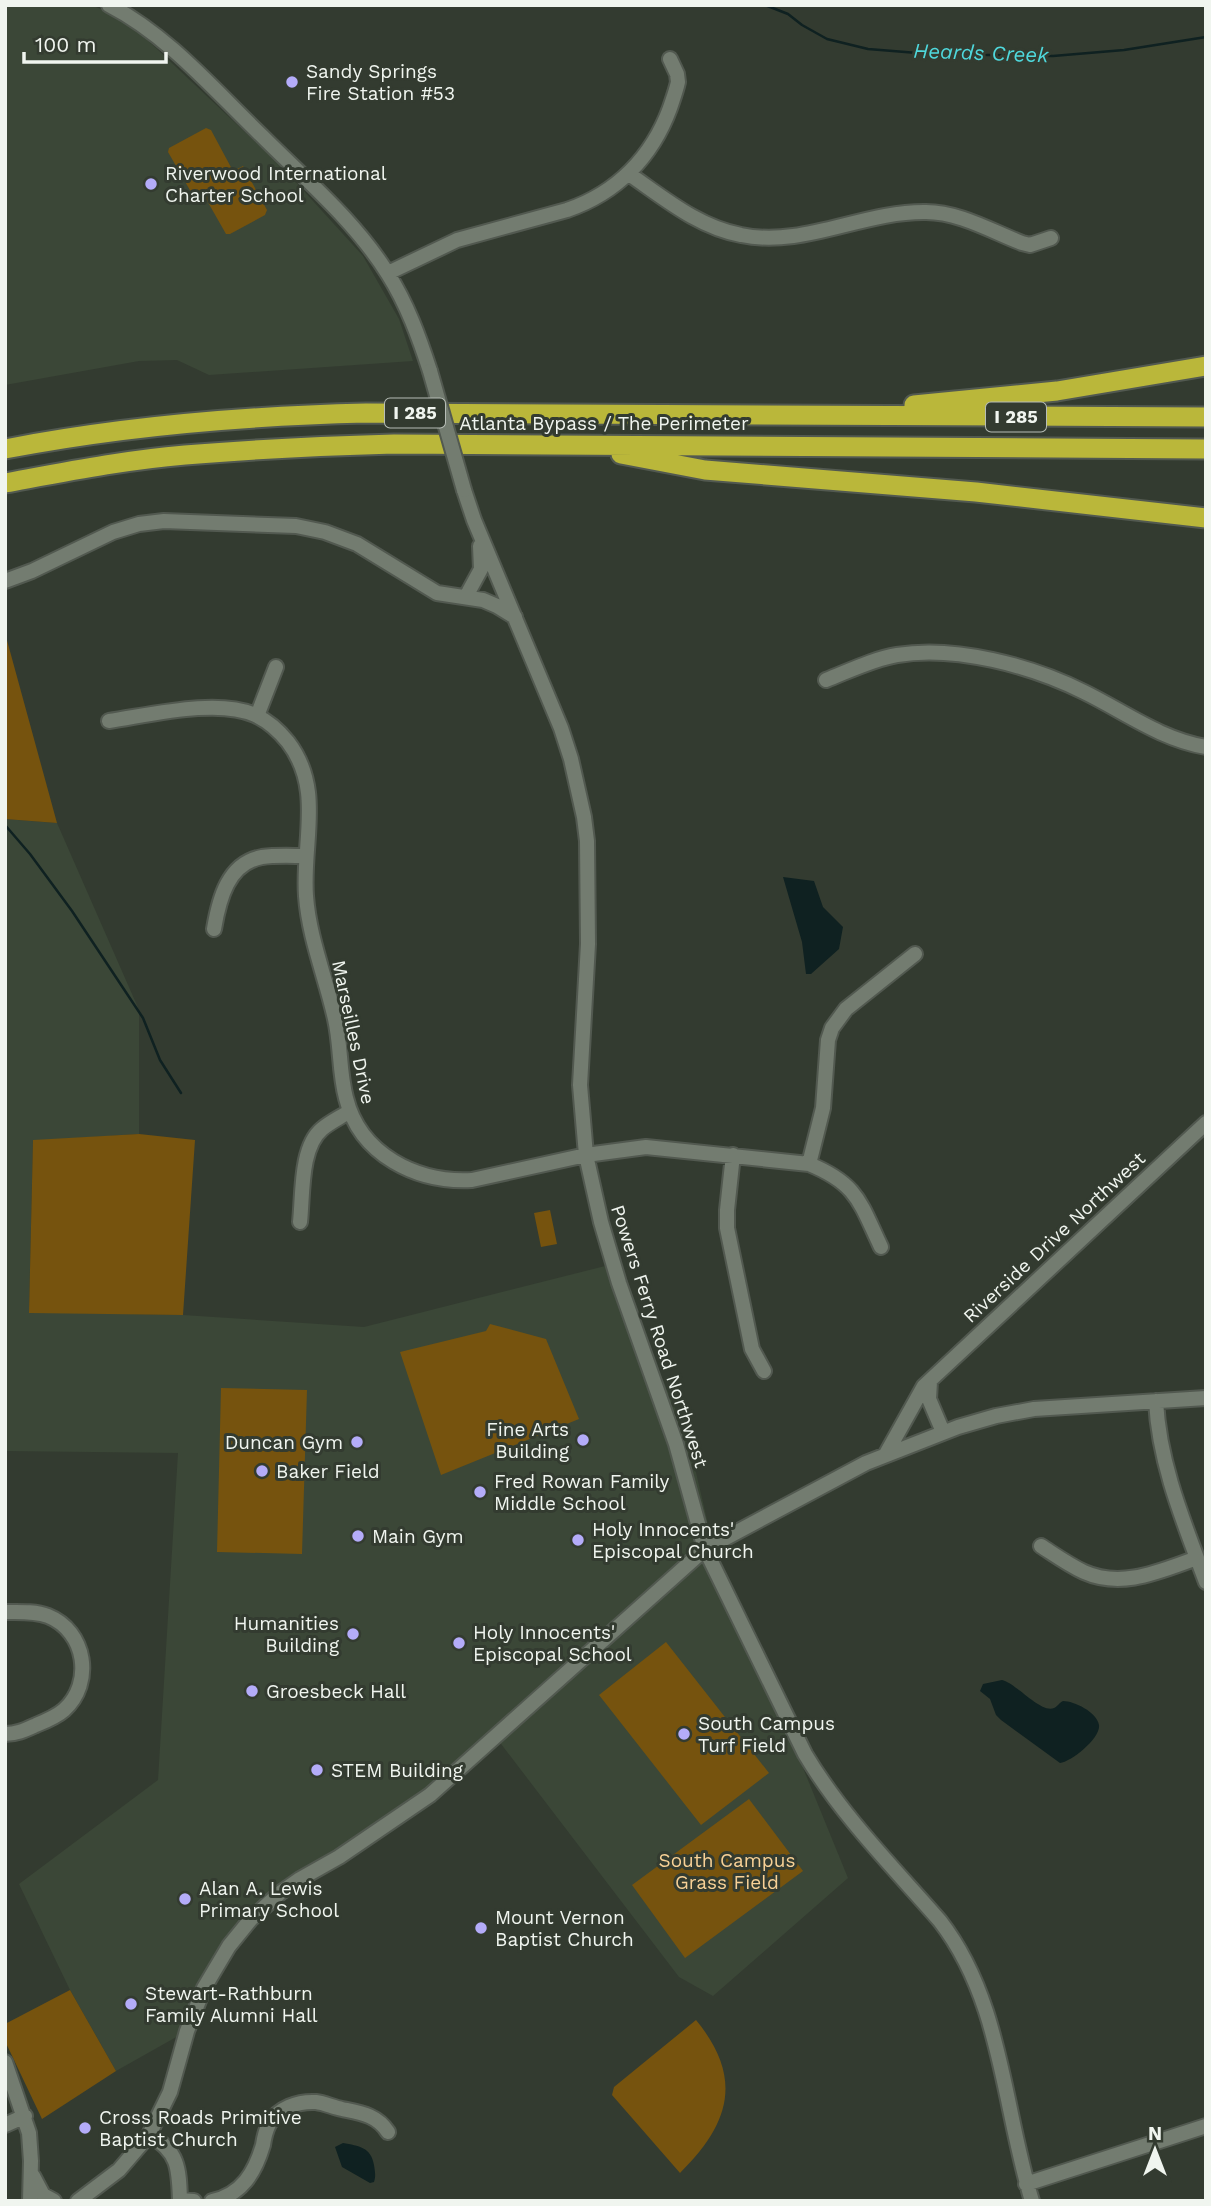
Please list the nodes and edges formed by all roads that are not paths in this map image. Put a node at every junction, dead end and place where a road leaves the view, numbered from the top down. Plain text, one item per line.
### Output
1 (109, 5) edge
2 (670, 59) dead end
3 (629, 174) junction
4 (1051, 238) dead end
5 (388, 274) junction
6 (1206, 366) edge
7 (826, 415) junction
8 (1206, 417) edge
9 (589, 446) junction
10 (5, 449) edge
11 (1206, 449) edge
12 (5, 483) edge
13 (1206, 518) edge
14 (477, 527) junction
15 (5, 581) edge
16 (500, 582) junction
17 (469, 591) junction
18 (449, 596) junction
19 (515, 617) junction
20 (276, 667) dead end
21 (826, 680) dead end
22 (257, 716) junction
23 (109, 721) dead end
24 (1206, 747) edge
25 (306, 856) junction
26 (214, 929) dead end
27 (915, 954) dead end
28 (350, 1111) junction
29 (1206, 1123) edge
30 (733, 1155) junction
31 (586, 1156) junction
32 (809, 1164) junction
33 (300, 1223) dead end
34 (881, 1247) dead end
35 (764, 1371) dead end
36 (930, 1381) junction
37 (1206, 1398) edge
38 (1156, 1401) junction
39 (943, 1433) junction
40 (886, 1454) junction
41 (1041, 1546) dead end
42 (705, 1549) junction
43 (1197, 1558) junction
44 (1206, 1582) edge
45 (5, 1612) edge
46 (5, 1734) edge
47 (5, 2062) edge
48 (25, 2116) junction
49 (5, 2125) edge
50 (1206, 2126) edge
51 (388, 2132) dead end
52 (149, 2134) junction
53 (31, 2171) junction
54 (1026, 2184) junction
55 (83, 2197) edge
56 (185, 2200) edge
57 (30, 2201) edge
58 (54, 2201) edge
59 (212, 2201) edge
60 (1032, 2201) edge

1 - 5 street
2 - 3 street
3 - 4 street
3 - 5 street
5 - 14 street, bridge
6 - 7 highway
7 - 8 highway, Atlanta Bypass / The Perimeter / I 285
7 - 10 highway, Atlanta Bypass / The Perimeter / I 285
9 - 11 highway, Atlanta Bypass / The Perimeter / I 285
9 - 12 highway, Atlanta Bypass / The Perimeter / I 285
9 - 13 highway
14 - 16 street, Powers Ferry Road Northwest
14 - 17 street
15 - 18 street
16 - 17 street
16 - 19 street, Powers Ferry Road Northwest
17 - 18 street
18 - 19 street
19 - 31 street, Powers Ferry Road Northwest
20 - 22 street
21 - 24 street
22 - 23 street
22 - 25 street, Marseilles Drive
25 - 26 street
25 - 28 street, Marseilles Drive
27 - 32 street
28 - 31 street, Marseilles Drive
28 - 33 street
29 - 36 street, Riverside Drive Northwest
30 - 31 street, Marseilles Drive
30 - 32 street, Marseilles Drive
30 - 35 street
31 - 42 street, Powers Ferry Road Northwest
32 - 34 street
36 - 39 street
36 - 40 street, Riverside Drive Northwest
37 - 38 street
38 - 39 street
38 - 43 street
39 - 40 street
40 - 42 street
41 - 43 street
42 - 52 street
42 - 54 street, Powers Ferry Road Northwest
43 - 44 street
45 - 46 street
47 - 48 street
48 - 49 street
48 - 53 street
50 - 54 street
51 - 59 street
52 - 55 street
52 - 56 street
53 - 57 street
53 - 58 street
54 - 60 street, Powers Ferry Road Northwest

